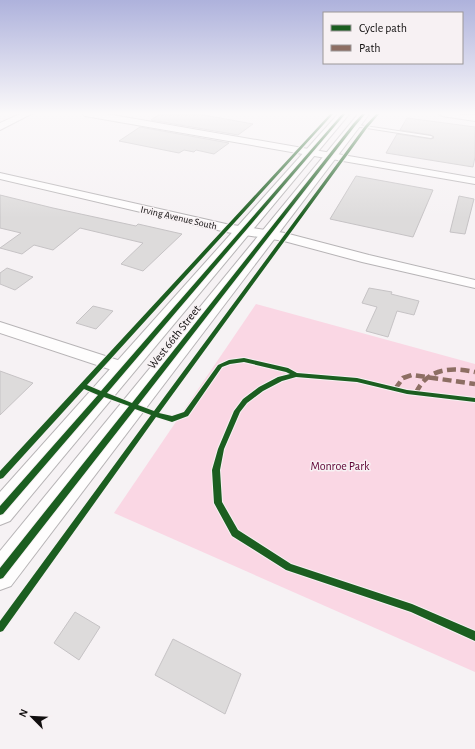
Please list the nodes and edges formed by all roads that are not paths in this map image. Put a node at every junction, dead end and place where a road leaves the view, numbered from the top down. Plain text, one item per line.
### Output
1 (288, 148) edge
2 (315, 148) edge
3 (336, 148) edge
4 (311, 152) junction
5 (330, 156) junction
6 (0, 176) edge
7 (475, 181) edge
8 (243, 230) junction
9 (268, 235) junction
10 (475, 284) edge
11 (0, 327) edge
12 (124, 368) junction
13 (0, 512) edge
14 (0, 575) edge

1 - 4 street
2 - 4 main road, West 66th Street
3 - 5 main road, West 66th Street
4 - 5 street
4 - 8 main road, West 66th Street
5 - 7 street
5 - 9 main road, West 66th Street
6 - 8 street, Irving Avenue South
8 - 9 street, Irving Avenue South
8 - 12 main road, West 66th Street
9 - 10 street, Irving Avenue South
9 - 14 main road, West 66th Street
11 - 12 street
12 - 13 main road, West 66th Street

